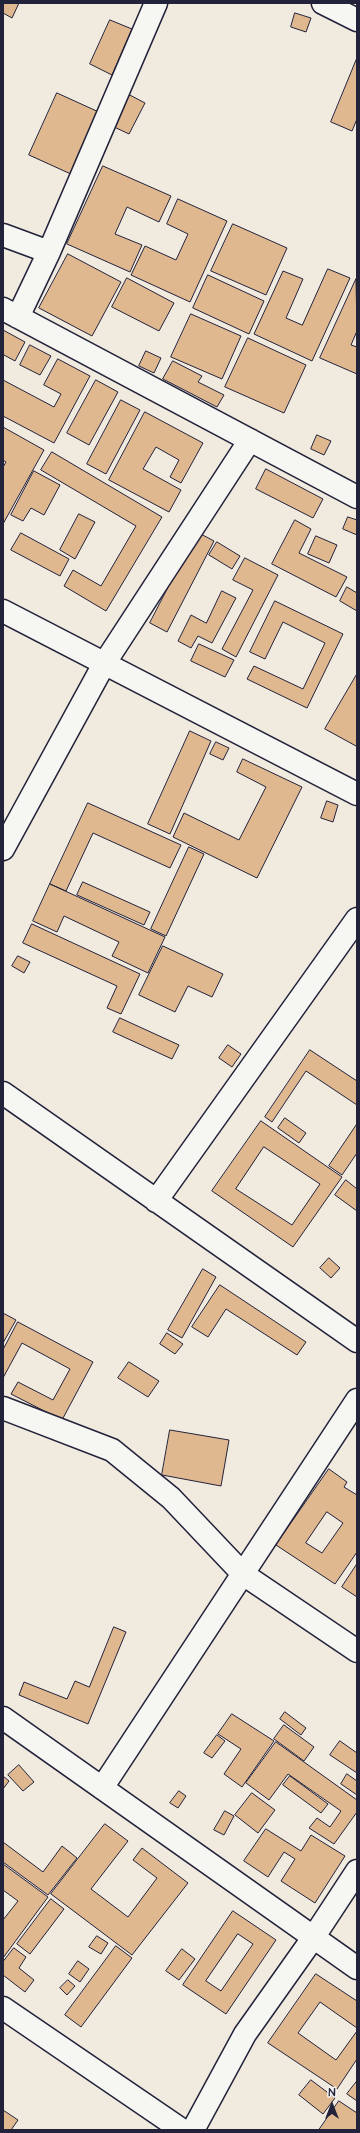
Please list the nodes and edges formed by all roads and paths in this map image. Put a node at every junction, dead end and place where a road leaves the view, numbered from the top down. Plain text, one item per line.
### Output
1 (156, 3) edge
2 (323, 3) edge
3 (357, 20) edge
4 (3, 235) edge
5 (49, 252) junction
6 (11, 313) edge
7 (250, 440) junction
8 (357, 497) edge
9 (3, 611) edge
10 (104, 664) junction
11 (357, 794) edge
12 (3, 849) edge
13 (357, 919) edge
14 (3, 1093) edge
15 (156, 1201) junction
16 (357, 1341) edge
17 (357, 1400) edge
18 (3, 1408) edge
19 (243, 1574) junction
20 (357, 1651) edge
21 (3, 1718) edge
22 (102, 1788) junction
23 (357, 1871) edge
24 (313, 1938) junction
25 (357, 1968) edge
26 (3, 2008) edge
27 (182, 2130) edge
28 (193, 2130) edge

1 - 5 street
2 - 3 street
4 - 5 street
5 - 6 street
6 - 7 street
7 - 8 street
7 - 10 street
9 - 10 street
10 - 11 street
10 - 12 street
13 - 15 street
14 - 15 street
15 - 16 street
17 - 19 street
18 - 19 street
19 - 20 street
19 - 22 street
21 - 22 street
22 - 24 street
23 - 24 street
24 - 25 street
24 - 28 street
26 - 27 street

